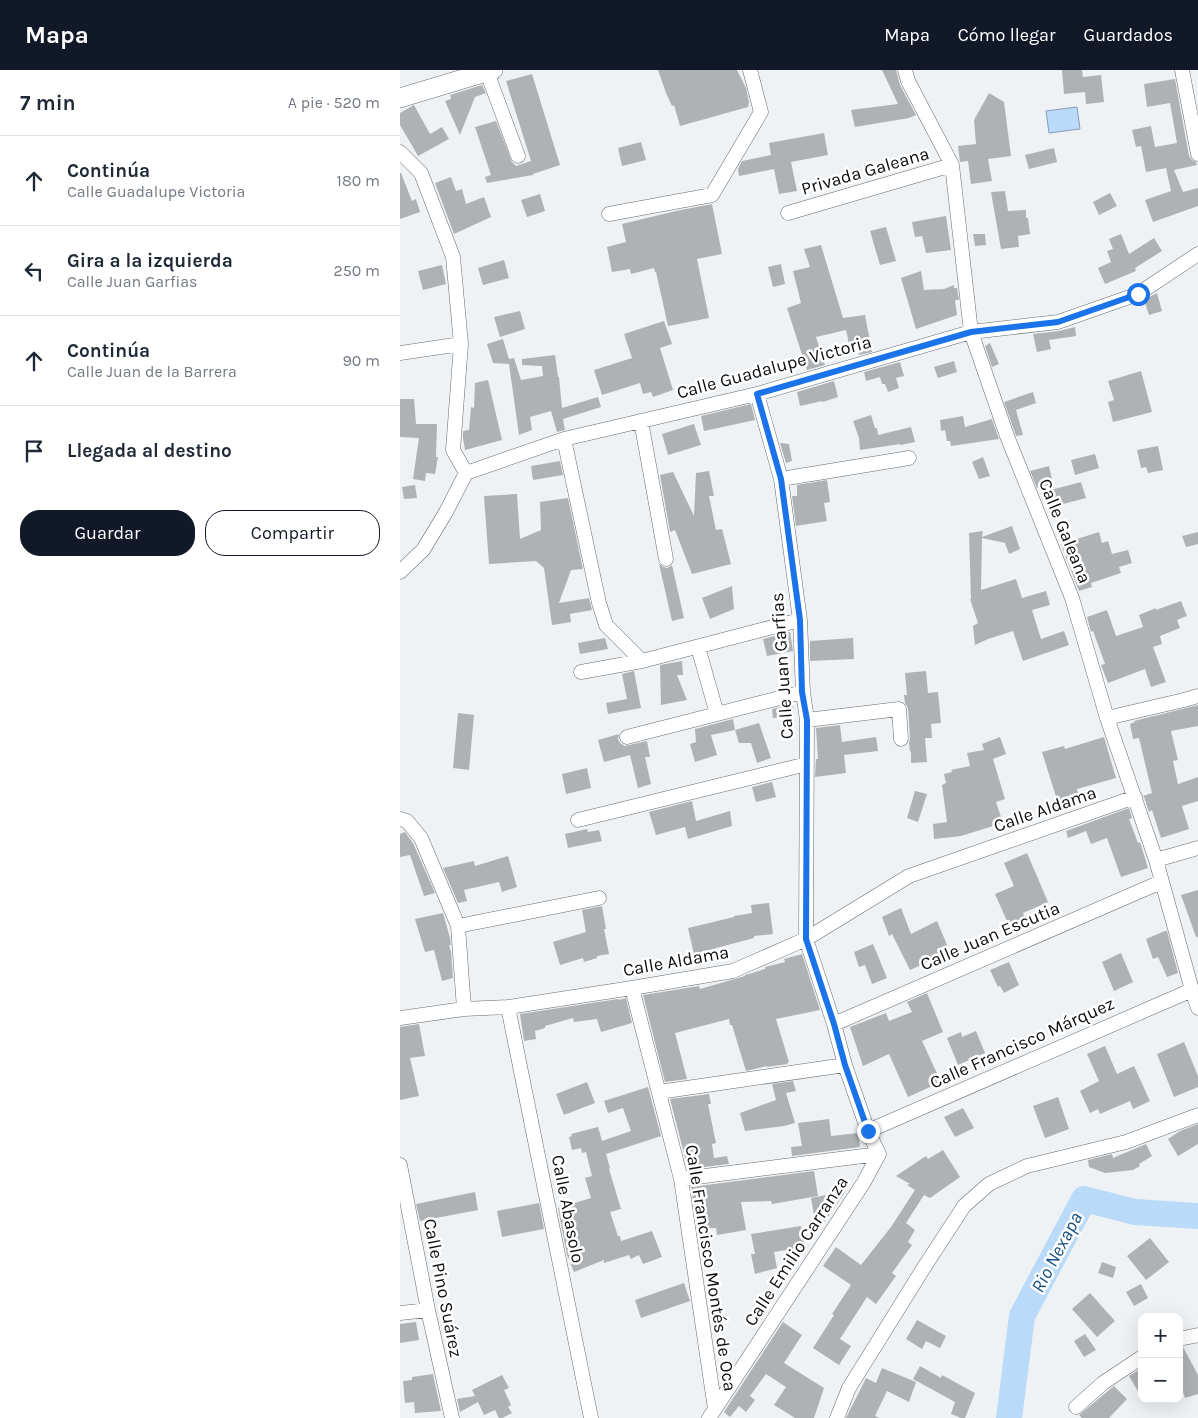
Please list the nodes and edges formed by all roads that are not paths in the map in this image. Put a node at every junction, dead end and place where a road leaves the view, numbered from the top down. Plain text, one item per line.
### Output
1 (750, 70) edge
2 (905, 70) edge
3 (1182, 70) edge
4 (490, 71) edge
5 (400, 98) edge
6 (400, 152) edge
7 (1198, 154) edge
8 (518, 156) dead end
9 (952, 165) junction
10 (788, 212) dead end
11 (609, 214) dead end
12 (1198, 254) edge
13 (971, 332) junction
14 (461, 344) junction
15 (400, 353) edge
16 (757, 394) junction
17 (641, 421) junction
18 (564, 438) junction
19 (909, 458) dead end
20 (466, 474) junction
21 (781, 479) junction
22 (666, 559) dead end
23 (400, 572) edge
24 (800, 620) junction
25 (698, 647) junction
26 (642, 661) junction
27 (581, 672) dead end
28 (802, 692) junction
29 (1198, 696) edge
30 (716, 714) junction
31 (1107, 718) junction
32 (807, 720) junction
33 (627, 737) dead end
34 (901, 739) dead end
35 (807, 764) junction
36 (1134, 797) junction
37 (400, 819) edge
38 (578, 820) dead end
39 (1198, 848) edge
40 (1156, 860) junction
41 (1161, 882) junction
42 (599, 898) dead end
43 (458, 926) junction
44 (806, 939) junction
45 (632, 988) junction
46 (1192, 990) junction
47 (508, 1006) junction
48 (464, 1008) junction
49 (1198, 1008) edge
50 (400, 1018) edge
51 (834, 1024) junction
52 (845, 1065) junction
53 (659, 1092) junction
54 (1198, 1115) edge
55 (868, 1131) junction
56 (880, 1154) junction
57 (400, 1165) edge
58 (681, 1179) junction
59 (428, 1310) junction
60 (400, 1313) edge
61 (1198, 1335) edge
62 (1183, 1338) edge
63 (1140, 1358) edge
64 (1076, 1408) dead end
65 (712, 1414) edge
66 (452, 1418) edge
67 (591, 1418) edge
68 (838, 1418) edge

1 - 11 street
2 - 9 street, Calle Galeana
3 - 7 street
4 - 5 main road
4 - 8 street
6 - 14 street
9 - 10 street, Privada Galeana
9 - 13 street, Calle Galeana
12 - 13 street, Calle Guadalupe Victoria
13 - 16 street, Calle Guadalupe Victoria
13 - 31 street, Calle Galeana
14 - 15 street
14 - 20 street
16 - 17 street, Calle Guadalupe Victoria
16 - 21 street, Calle Juan Garfias
17 - 18 street, Calle Guadalupe Victoria
17 - 22 street
18 - 20 street, Calle Guadalupe Victoria
18 - 26 street
19 - 21 street
20 - 23 street
21 - 24 street, Calle Juan Garfias
24 - 25 street
24 - 28 street, Calle Juan Garfias
25 - 26 street
25 - 30 street
26 - 27 street
28 - 30 street
28 - 32 street, Calle Juan Garfias
29 - 31 street
30 - 33 street
31 - 36 street, Calle Galeana
32 - 34 street
32 - 35 street, Calle Juan Garfias
35 - 38 street
35 - 44 street, Calle Juan Garfias
36 - 40 street, Calle Galeana
36 - 44 street, Calle Aldama
37 - 43 street
39 - 40 street
40 - 41 street, Calle Galeana
41 - 46 street, Calle Galeana
41 - 51 street, Calle Juan Escutia
42 - 43 street
43 - 48 street
44 - 45 street, Calle Aldama
44 - 51 street, Calle Juan Garfias
45 - 47 street, Calle Aldama
45 - 53 street, Calle Francisco Montés de Oca
46 - 49 street, Calle Galeana
46 - 55 street, Calle Francisco Márquez
47 - 48 street, Calle Aldama
47 - 67 street, Calle Abasolo
48 - 50 street, Calle Aldama
51 - 52 street, Calle Juan Garfias
52 - 53 street
52 - 55 street, Calle Juan Garfias
53 - 58 street, Calle Francisco Montés de Oca
54 - 68 street
55 - 56 street, Calle Juan Garfias
56 - 58 street
56 - 65 street, Calle Emilio Carranza
57 - 59 street, Calle Pino Suárez
58 - 65 street, Calle Francisco Montés de Oca
59 - 60 street
59 - 66 street, Calle Pino Suárez
61 - 62 street
63 - 64 street

